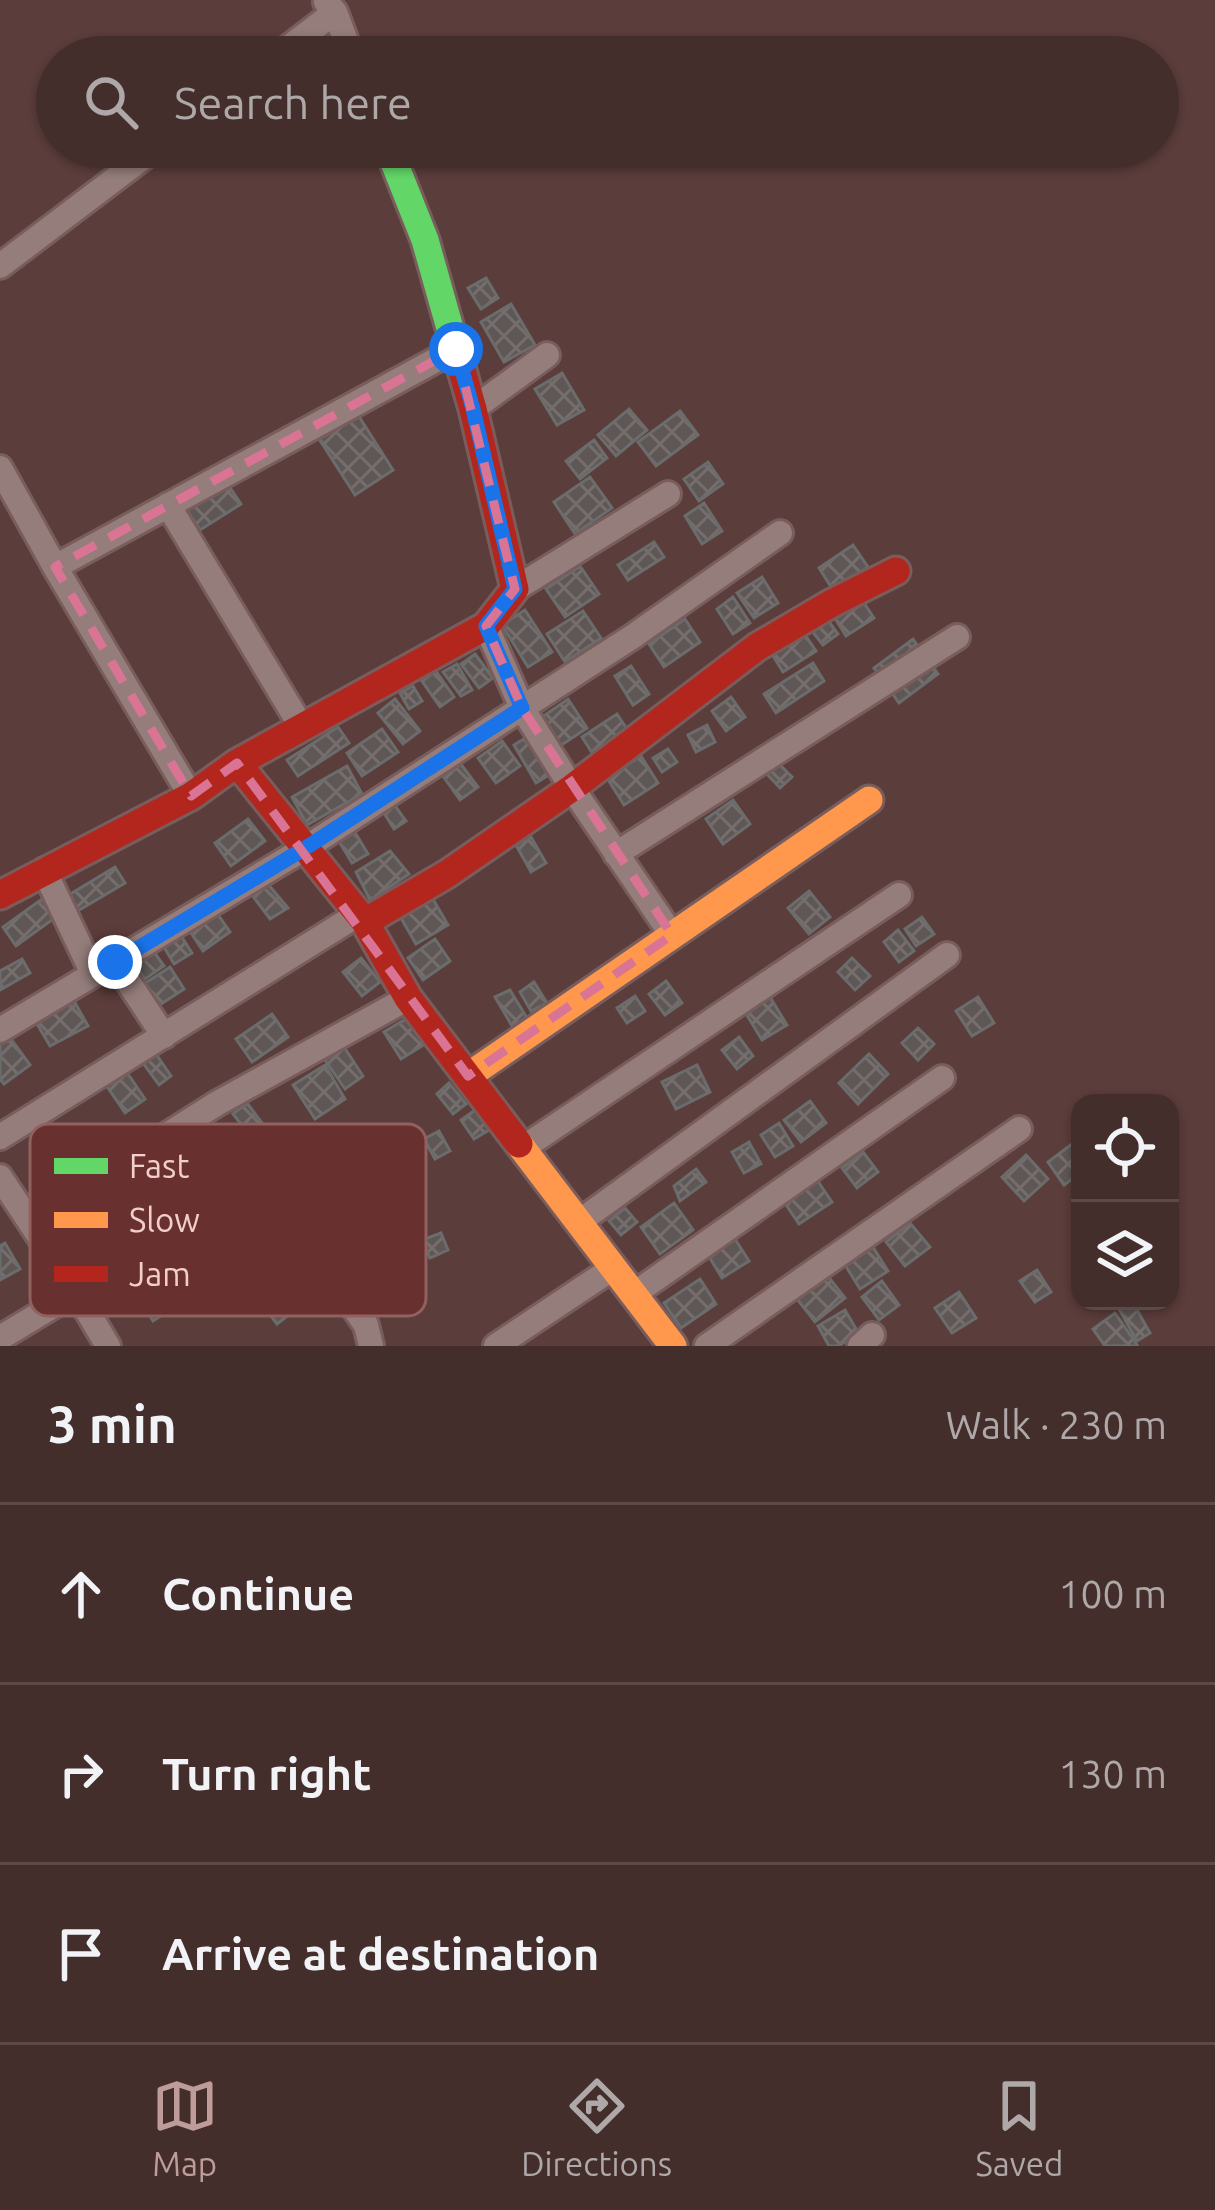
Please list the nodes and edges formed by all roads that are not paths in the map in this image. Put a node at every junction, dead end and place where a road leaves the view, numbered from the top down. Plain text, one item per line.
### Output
1 (330, 6) edge
2 (298, 36) edge
3 (343, 36) edge
4 (129, 168) edge
5 (396, 168) edge
6 (0, 266) edge
7 (456, 349) junction
8 (547, 355) dead end
9 (473, 409) junction
10 (0, 468) edge
11 (668, 494) dead end
12 (168, 506) junction
13 (780, 533) dead end
14 (55, 567) junction
15 (896, 571) dead end
16 (515, 589) junction
17 (486, 626) junction
18 (957, 638) dead end
19 (522, 708) junction
20 (301, 726) junction
21 (237, 763) junction
22 (572, 788) junction
23 (191, 796) junction
24 (869, 800) dead end
25 (307, 847) junction
26 (616, 854) junction
27 (44, 870) junction
28 (899, 895) dead end
29 (0, 896) edge
30 (361, 919) junction
31 (672, 935) junction
32 (947, 955) dead end
33 (104, 968) junction
34 (408, 998) junction
35 (0, 1030) edge
36 (164, 1036) junction
37 (468, 1076) junction
38 (942, 1078) dead end
39 (184, 1124) edge
40 (1019, 1129) dead end
41 (0, 1137) edge
42 (523, 1148) junction
43 (0, 1178) edge
44 (30, 1222) edge
45 (579, 1222) junction
46 (614, 1268) junction
47 (634, 1294) junction
48 (36, 1316) edge
49 (90, 1316) edge
50 (360, 1316) edge
51 (0, 1338) edge
52 (108, 1346) edge
53 (371, 1346) edge
54 (496, 1346) edge
55 (673, 1346) edge
56 (707, 1346) edge

1 - 2 street
1 - 3 street
4 - 6 street
5 - 7 street
7 - 9 street
7 - 12 street
8 - 9 street
9 - 16 street
10 - 14 street
11 - 16 street
12 - 14 street
12 - 20 street
13 - 19 street
14 - 23 street
15 - 22 street
16 - 17 street
17 - 19 street
17 - 20 street
18 - 26 street
19 - 22 street
19 - 25 street
20 - 21 street
21 - 23 street
21 - 25 street
22 - 26 street
22 - 30 street
23 - 27 street
24 - 31 street
25 - 30 street
25 - 33 street
26 - 31 street
27 - 29 street
27 - 33 street
28 - 42 street
30 - 34 street
30 - 36 street
31 - 37 street
32 - 45 street
33 - 35 street
33 - 36 street
34 - 37 street
34 - 39 street
36 - 41 street
37 - 42 street
38 - 47 street
40 - 56 street
42 - 45 street
43 - 44 street
45 - 46 street
46 - 47 street
46 - 54 street
47 - 55 street
48 - 51 street
49 - 52 street
50 - 53 street

